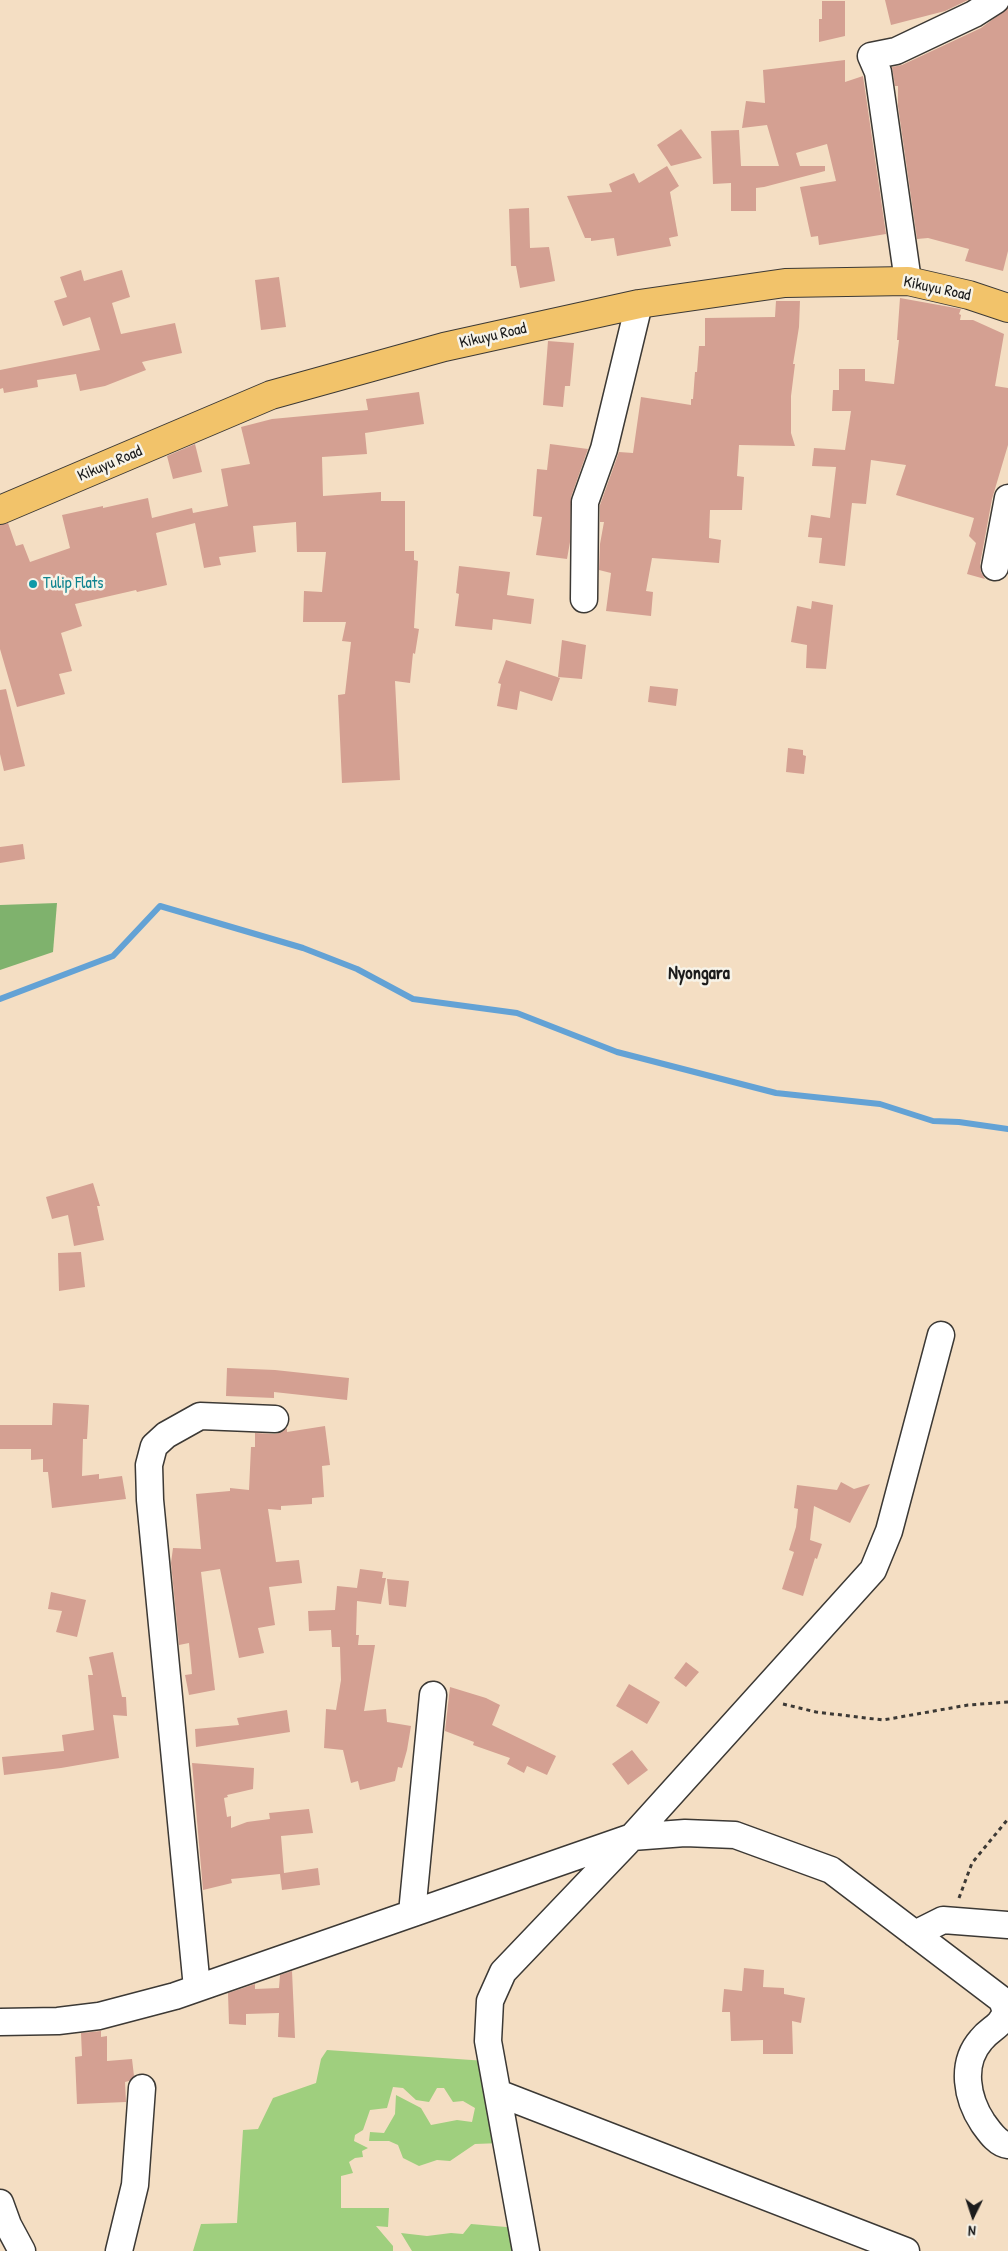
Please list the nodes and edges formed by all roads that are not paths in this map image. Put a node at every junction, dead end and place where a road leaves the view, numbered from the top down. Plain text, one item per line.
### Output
1 (997, 0) edge
2 (908, 281) junction
3 (639, 304) junction
4 (1008, 308) edge
5 (1008, 498) edge
6 (0, 510) edge
7 (995, 566) dead end
8 (584, 599) dead end
9 (941, 1335) dead end
10 (275, 1419) dead end
11 (433, 1696) dead end
12 (632, 1837) junction
13 (412, 1913) junction
14 (1008, 1925) edge
15 (915, 1934) junction
16 (196, 1988) junction
17 (0, 2022) edge
18 (142, 2088) dead end
19 (498, 2093) junction
20 (1008, 2145) edge
21 (0, 2203) edge
22 (22, 2251) edge
23 (119, 2251) edge
24 (526, 2251) edge
25 (906, 2251) edge

1 - 2 street
2 - 3 main road, Kikuyu Road
2 - 4 main road, Kikuyu Road
3 - 6 main road, Kikuyu Road
3 - 8 street
5 - 7 street
9 - 12 street
10 - 16 street
11 - 13 street
12 - 13 street
12 - 15 street
12 - 19 street
13 - 16 street
14 - 15 street
15 - 20 street
16 - 17 street
18 - 23 street
19 - 24 street
19 - 25 street
21 - 22 street

